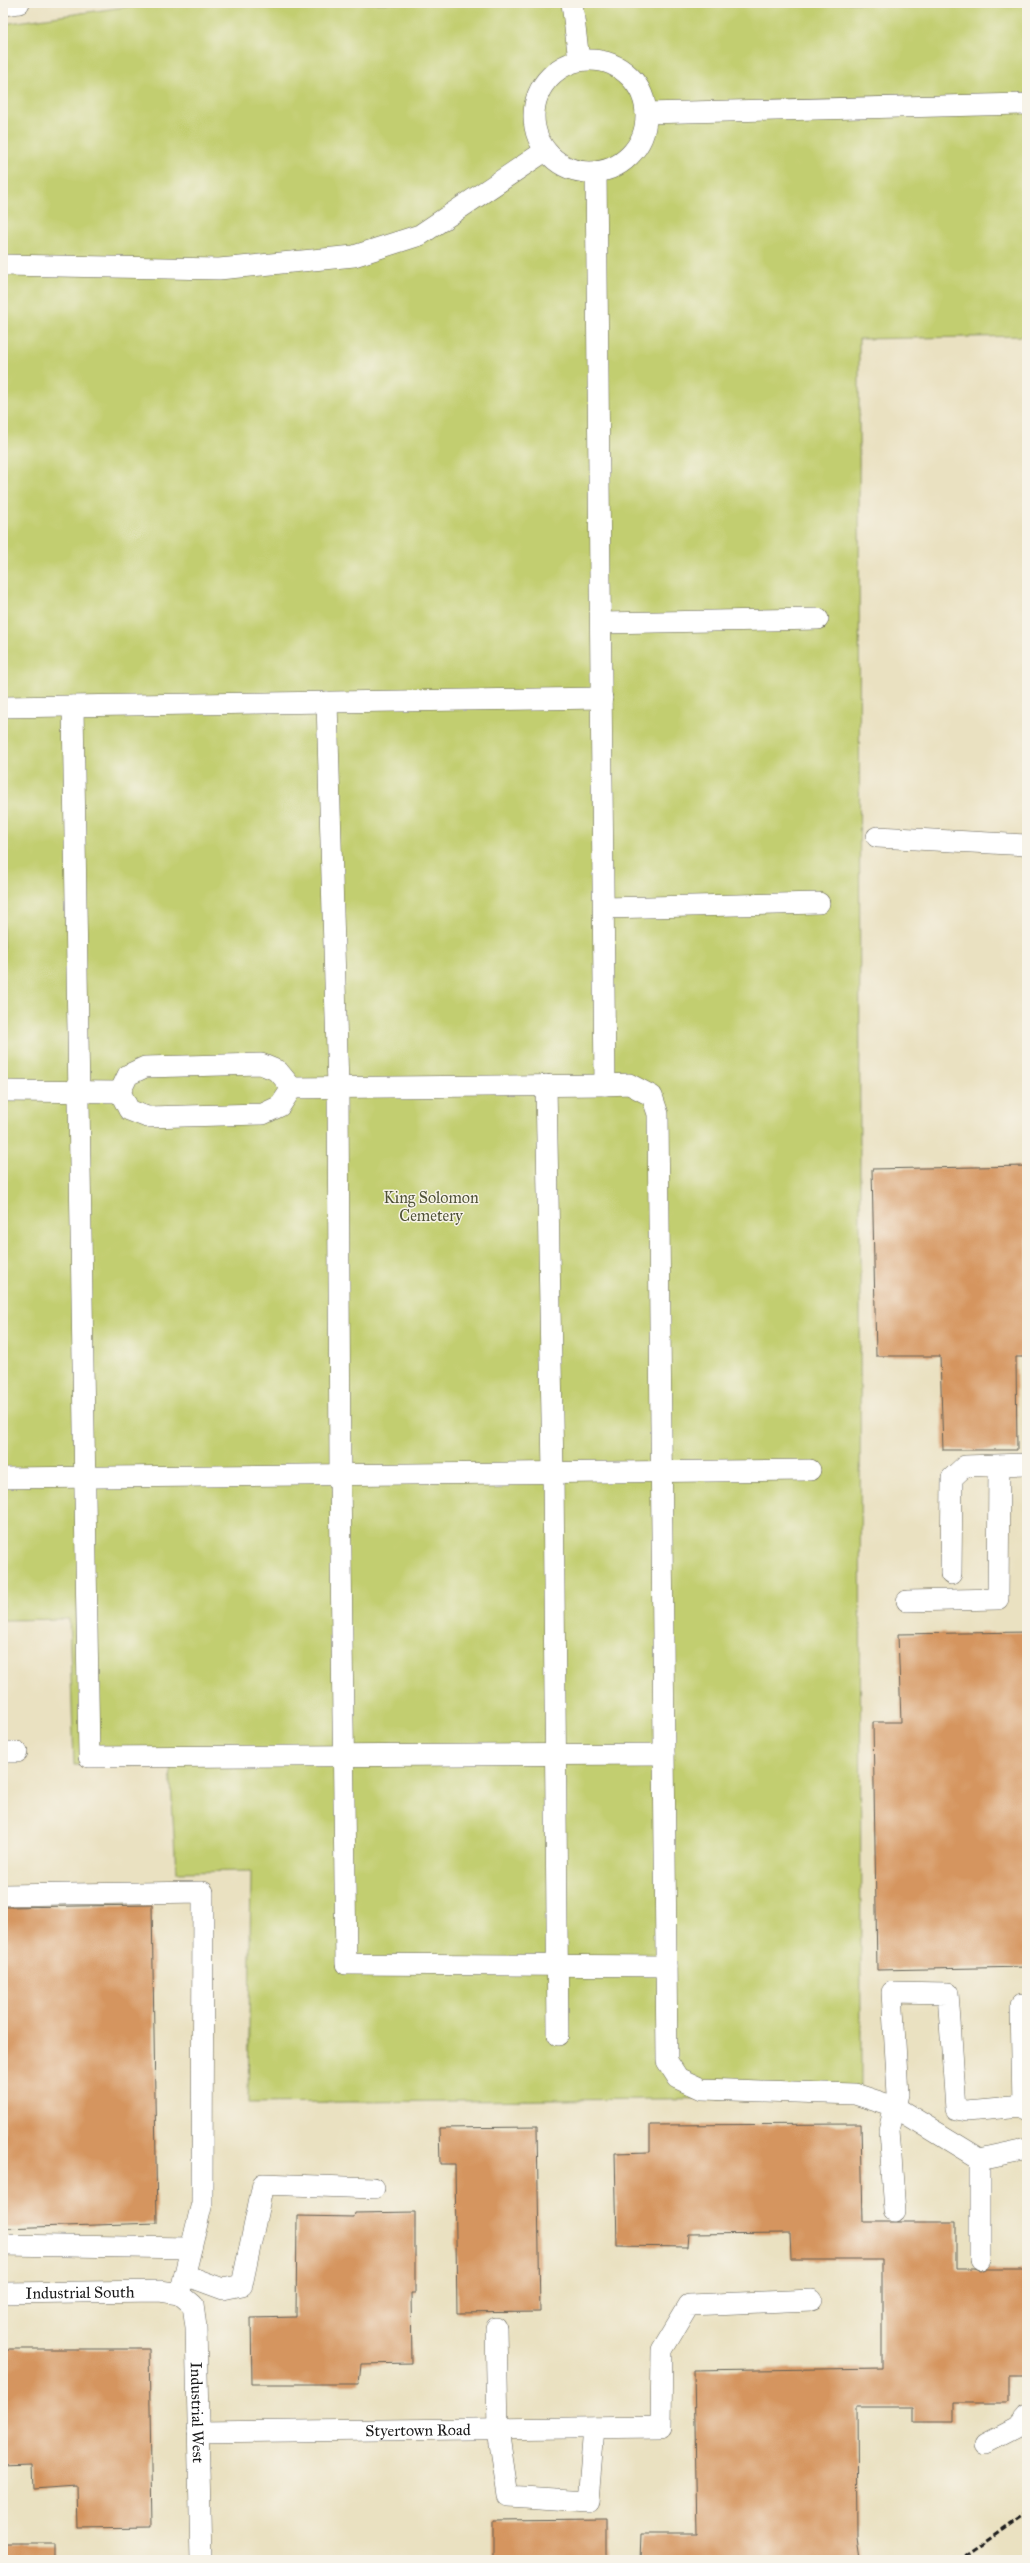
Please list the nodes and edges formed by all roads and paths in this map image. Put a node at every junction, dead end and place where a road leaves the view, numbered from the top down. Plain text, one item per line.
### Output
1 (17, 3) edge
2 (572, 3) edge
3 (3, 5) edge
4 (579, 60) junction
5 (1027, 104) edge
6 (646, 113) junction
7 (545, 151) junction
8 (596, 172) junction
9 (3, 265) edge
10 (818, 619) dead end
11 (601, 623) junction
12 (602, 698) junction
13 (327, 702) junction
14 (73, 706) junction
15 (3, 707) edge
16 (877, 837) dead end
17 (1027, 845) edge
18 (818, 903) dead end
19 (604, 908) junction
20 (605, 1084) junction
21 (546, 1085) junction
22 (338, 1087) junction
23 (292, 1088) junction
24 (3, 1091) edge
25 (79, 1091) junction
26 (120, 1092) junction
27 (1027, 1465) edge
28 (999, 1466) junction
29 (810, 1470) dead end
30 (662, 1471) junction
31 (553, 1472) junction
32 (340, 1474) junction
33 (85, 1477) junction
34 (3, 1478) edge
35 (951, 1574) dead end
36 (907, 1601) dead end
37 (664, 1754) junction
38 (554, 1755) junction
39 (343, 1756) junction
40 (3, 1895) edge
41 (556, 1965) junction
42 (666, 1966) junction
43 (1022, 2005) dead end
44 (558, 2035) dead end
45 (895, 2107) junction
46 (1025, 2107) edge
47 (1027, 2149) edge
48 (980, 2159) junction
49 (374, 2188) dead end
50 (895, 2211) dead end
51 (3, 2245) edge
52 (192, 2248) junction
53 (980, 2260) dead end
54 (183, 2285) junction
55 (3, 2292) edge
56 (812, 2300) dead end
57 (496, 2328) dead end
58 (1027, 2415) edge
59 (594, 2428) junction
60 (498, 2430) junction
61 (198, 2432) junction
62 (986, 2443) dead end
63 (201, 2560) edge

1 - 3 street
2 - 4 street
4 - 6 street
4 - 7 street
5 - 6 street
6 - 8 street
7 - 8 street
7 - 9 street
8 - 11 street
10 - 11 street
11 - 12 street
12 - 13 street
12 - 19 street
13 - 14 street
13 - 22 street
14 - 15 street
14 - 25 street
16 - 17 street
18 - 19 street
19 - 20 street
20 - 21 street
20 - 30 street
21 - 22 street
21 - 31 street
22 - 23 street
22 - 32 street
23 - 26 street
23 - 26 street
24 - 25 street
25 - 26 street
25 - 33 street
27 - 28 street
28 - 35 street
28 - 36 street
29 - 30 street
30 - 31 street
30 - 37 street
31 - 32 street
31 - 38 street
32 - 33 street
32 - 39 street
33 - 34 street
33 - 39 street
37 - 38 street
37 - 42 street
38 - 39 street
38 - 41 street
39 - 41 street
40 - 52 street
41 - 42 street
41 - 44 street
42 - 45 street
43 - 46 street
45 - 46 street
45 - 48 street
45 - 50 street
47 - 48 street
48 - 53 street
49 - 54 street
51 - 52 street
52 - 54 street
54 - 55 street, Industrial South
54 - 61 street, Industrial West
56 - 59 street, Styertown Road
57 - 60 street
58 - 62 street
59 - 60 street, Styertown Road
59 - 60 street
60 - 61 street, Styertown Road
61 - 63 street, Industrial West

